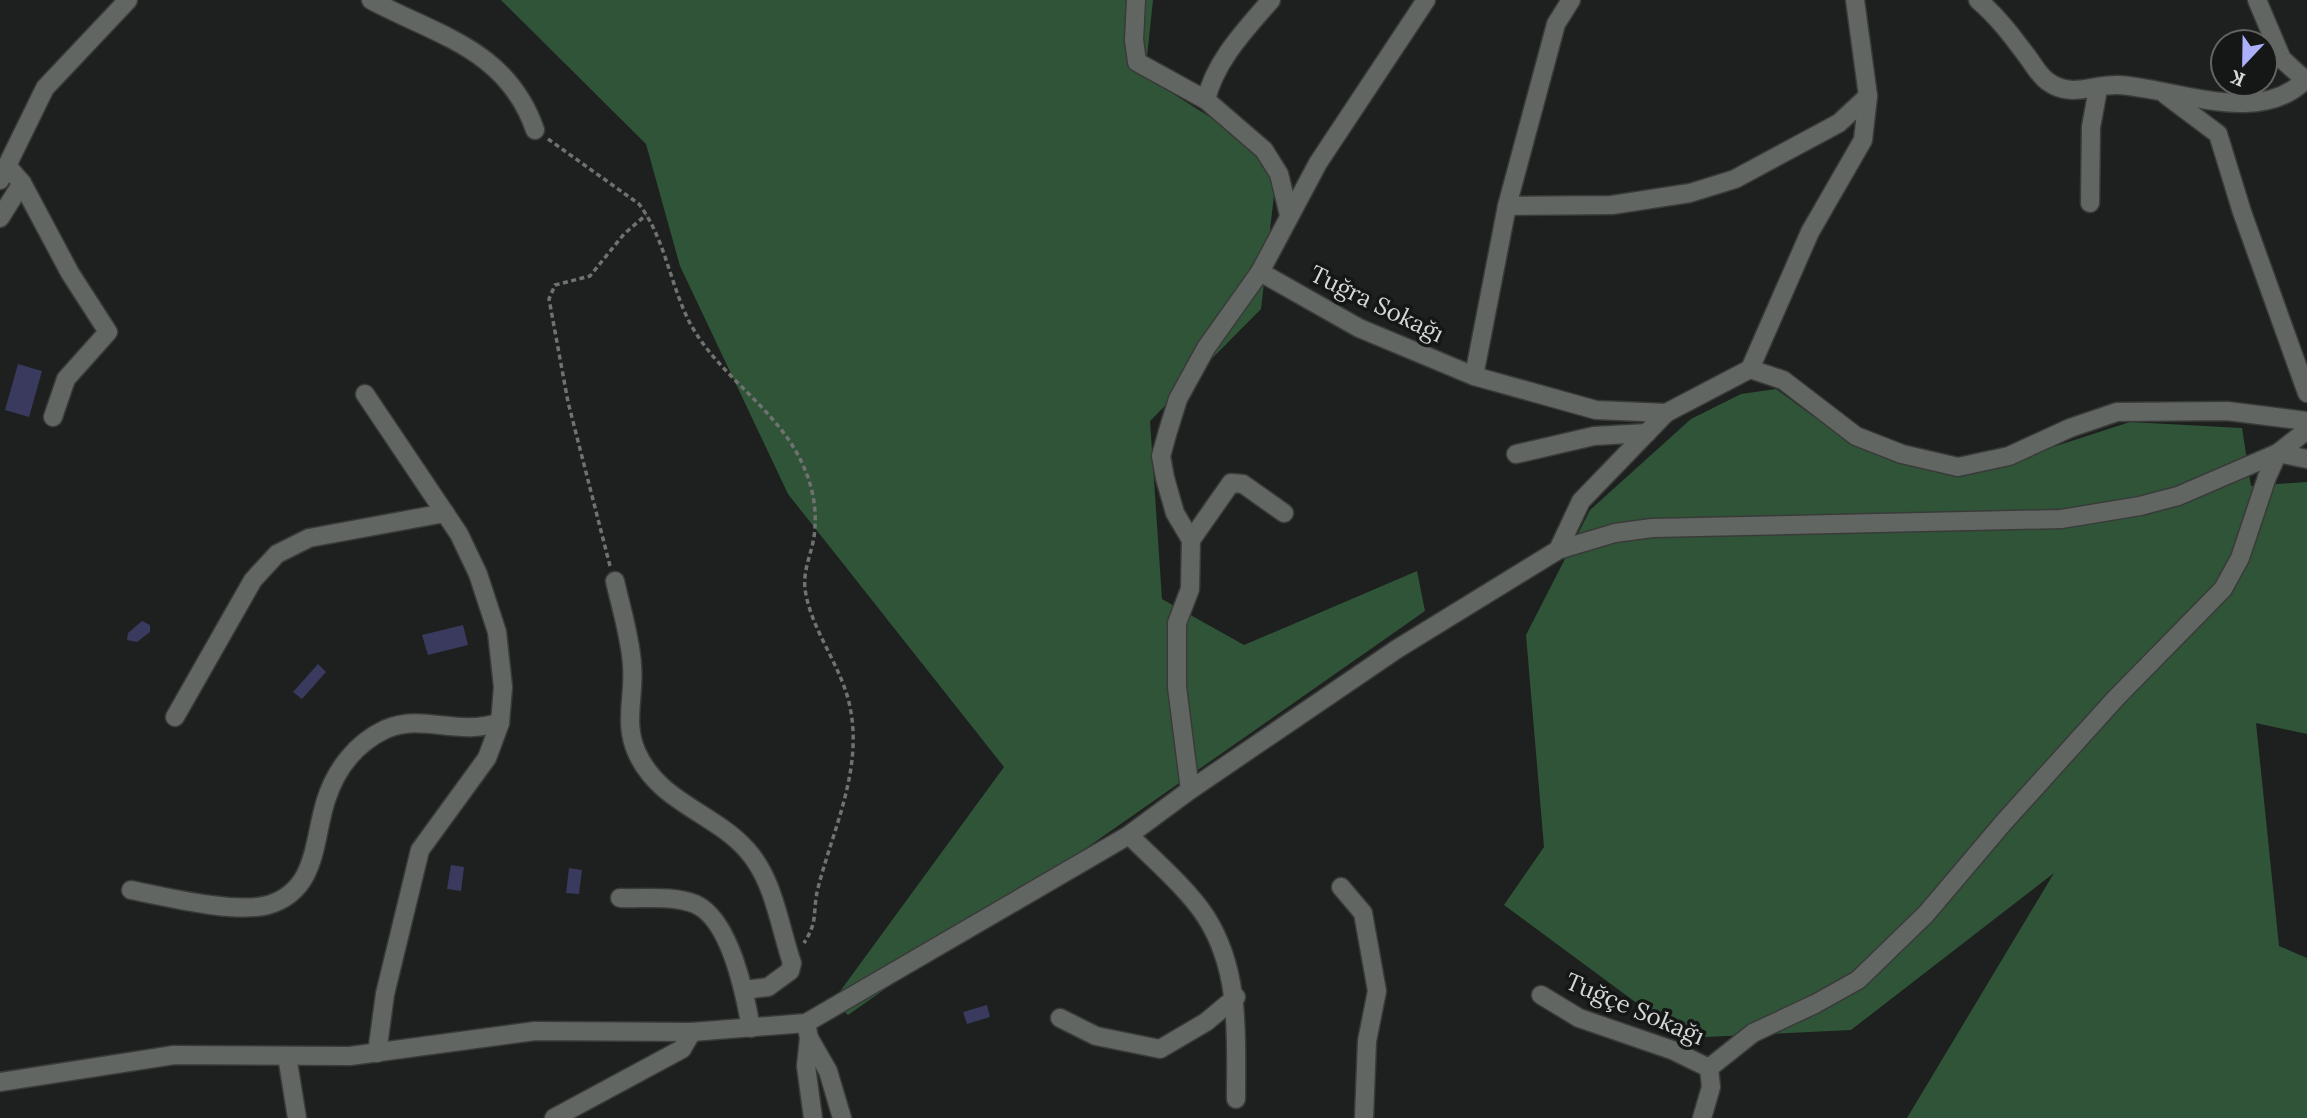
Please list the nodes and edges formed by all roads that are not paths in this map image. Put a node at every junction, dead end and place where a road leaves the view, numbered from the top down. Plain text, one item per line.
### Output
1 (128, 0) edge
2 (371, 0) edge
3 (1136, 0) edge
4 (1271, 0) edge
5 (1426, 0) edge
6 (1571, 0) edge
7 (1855, 0) edge
8 (1978, 0) edge
9 (2257, 0) edge
10 (2306, 79) edge
11 (2098, 89) junction
12 (2164, 94) junction
13 (1868, 96) junction
14 (1206, 100) junction
15 (535, 130) road end
16 (4, 174) edge
17 (22, 183) junction
18 (2090, 203) dead end
19 (1507, 206) junction
20 (1289, 215) junction
21 (0, 218) edge
22 (1260, 272) junction
23 (1750, 369) junction
24 (1475, 376) junction
25 (2307, 393) edge
26 (365, 394) dead end
27 (1666, 413) junction
28 (53, 417) dead end
29 (2307, 421) edge
30 (2307, 430) edge
31 (1647, 433) junction
32 (2278, 453) junction
33 (1516, 454) dead end
34 (2307, 459) edge
35 (445, 513) junction
36 (1284, 513) dead end
37 (1191, 540) junction
38 (1558, 550) junction
39 (615, 581) road end
40 (175, 717) dead end
41 (500, 723) junction
42 (1190, 790) junction
43 (1129, 835) junction
44 (1341, 887) dead end
45 (131, 890) dead end
46 (620, 898) dead end
47 (744, 990) junction
48 (1541, 995) dead end
49 (1236, 997) junction
50 (1060, 1018) dead end
51 (751, 1028) junction
52 (807, 1030) junction
53 (692, 1032) junction
54 (377, 1053) junction
55 (287, 1056) junction
56 (1709, 1068) junction
57 (0, 1082) edge
58 (1236, 1099) dead end
59 (297, 1118) edge
60 (554, 1118) edge
61 (813, 1118) edge
62 (842, 1118) edge
63 (1364, 1118) edge
64 (1702, 1118) edge

1 - 16 street
2 - 15 street
3 - 14 street
4 - 14 street
5 - 20 street
6 - 19 street, Tuğra Sokağı
7 - 13 street
8 - 11 street
9 - 10 street
10 - 12 street
11 - 12 street
11 - 18 street
12 - 25 street
13 - 19 street
13 - 23 street
14 - 20 street
16 - 17 street
17 - 21 street
17 - 28 street
19 - 24 street, Tuğra Sokağı
20 - 22 street
22 - 24 street, Tuğra Sokağı
22 - 37 street
23 - 27 street
23 - 29 street
24 - 27 street, Tuğra Sokağı
26 - 35 street
27 - 31 street
30 - 32 street
31 - 33 street
31 - 38 street
32 - 34 street
32 - 38 street
32 - 56 street
35 - 40 street
35 - 41 street
36 - 37 street
37 - 42 street
38 - 42 street
39 - 47 street
41 - 45 street
41 - 54 street
42 - 43 street
43 - 49 street
43 - 52 street
44 - 63 street
46 - 47 street
47 - 51 street
48 - 56 street, Tuğçe Sokağı
49 - 50 street
49 - 58 street
51 - 52 street
51 - 53 street
52 - 61 street
52 - 62 street
53 - 54 street
53 - 60 street
54 - 55 street
55 - 57 street
55 - 59 street
56 - 64 street

